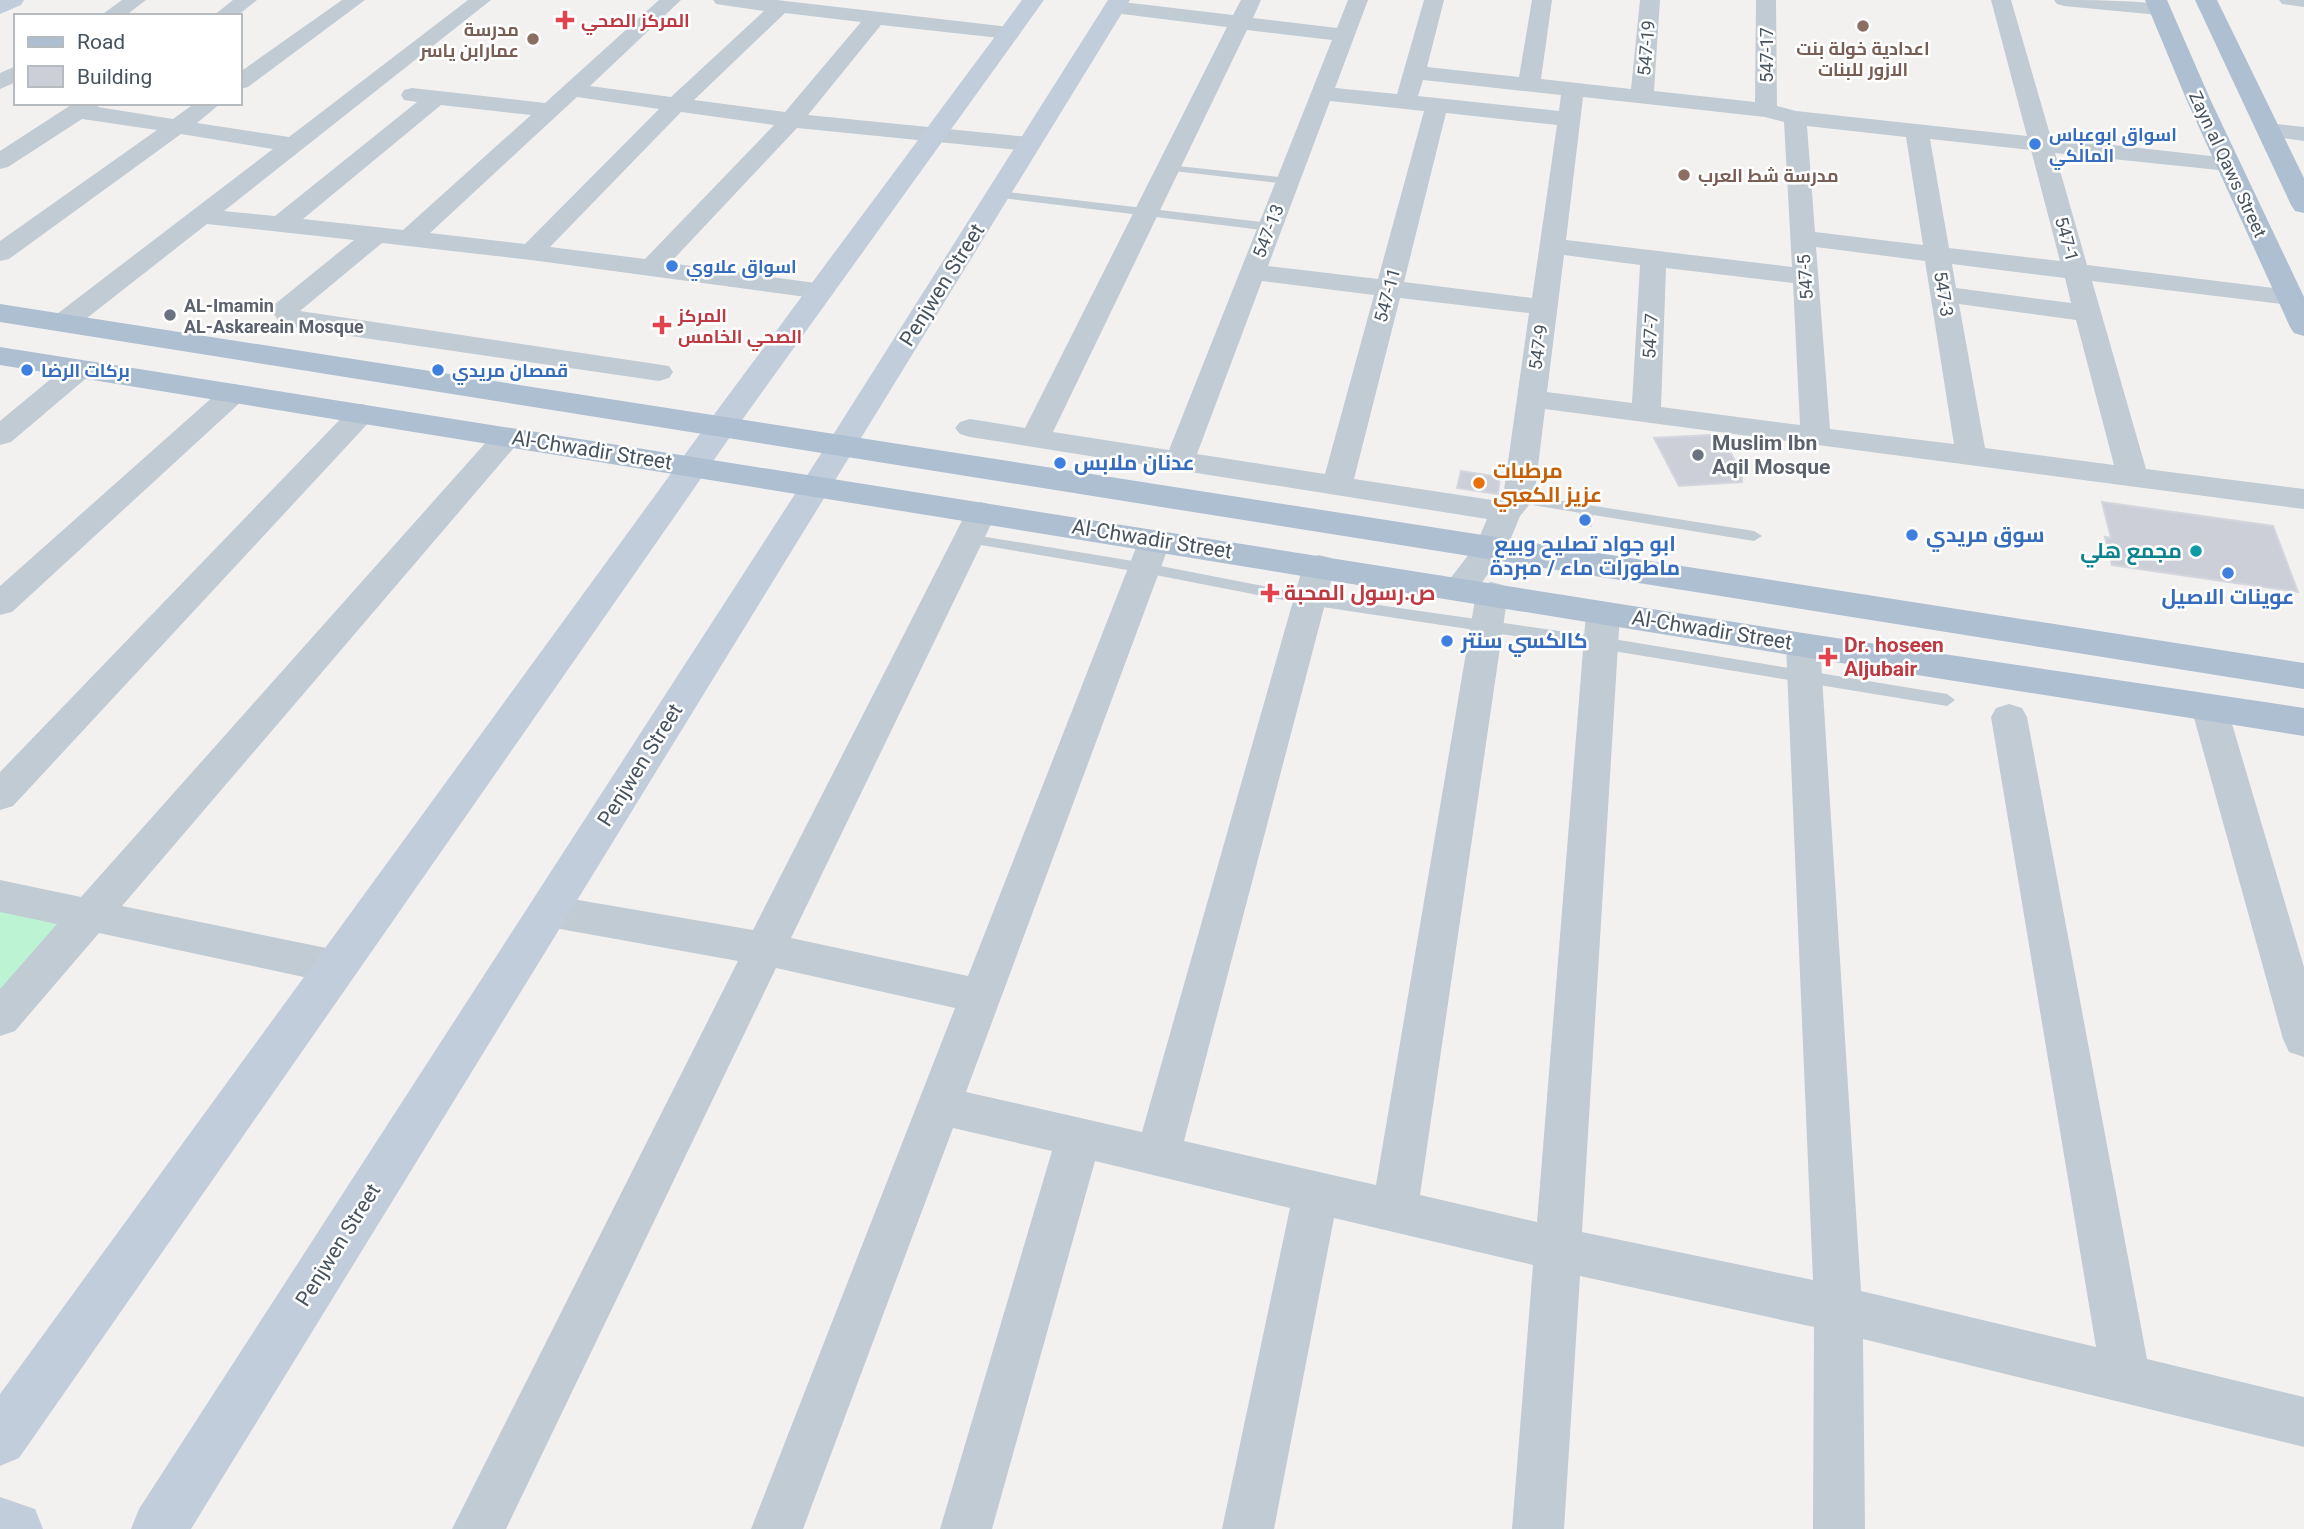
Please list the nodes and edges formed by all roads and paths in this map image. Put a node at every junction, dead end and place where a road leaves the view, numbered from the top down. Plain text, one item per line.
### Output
1 (13, 0) edge
2 (136, 0) edge
3 (247, 0) edge
4 (355, 0) edge
5 (453, 0) edge
6 (671, 0) edge
7 (723, 0) edge
8 (1033, 0) edge
9 (1358, 0) edge
10 (1434, 0) edge
11 (1542, 0) edge
12 (1650, 0) edge
13 (1766, 0) edge
14 (2001, 0) edge
15 (2064, 0) edge
16 (2207, 0) edge
17 (2289, 0) edge
18 (2304, 1) edge
19 (480, 2) edge
20 (1116, 4) edge
21 (2157, 4) edge
22 (0, 7) edge
23 (780, 7) junction
24 (1246, 11) edge
25 (873, 12) edge
26 (113, 14) edge
27 (226, 14) edge
28 (1009, 33) junction
29 (1344, 35) junction
30 (1415, 72) junction
31 (242, 81) edge
32 (1529, 85) junction
33 (366, 89) junction
34 (1573, 89) junction
35 (572, 90) junction
36 (1322, 93) junction
37 (1642, 97) junction
38 (436, 98) junction
39 (1405, 102) junction
40 (676, 104) junction
41 (2228, 104) junction
42 (207, 105) edge
43 (1437, 105) junction
44 (84, 107) edge
45 (551, 110) junction
46 (1766, 110) junction
47 (1795, 118) junction
48 (1569, 119) junction
49 (791, 120) junction
50 (177, 127) junction
51 (2268, 130) junction
52 (1917, 132) junction
53 (936, 134) junction
54 (2304, 134) edge
55 (1029, 144) junction
56 (294, 145) junction
57 (2041, 145) junction
58 (0, 162) edge
59 (2228, 164) junction
60 (1169, 168) junction
61 (1288, 181) junction
62 (998, 195) junction
63 (2304, 205) edge
64 (1147, 213) junction
65 (203, 216) junction
66 (279, 226) junction
67 (1270, 228) junction
68 (375, 236) junction
69 (410, 238) junction
70 (1803, 239) junction
71 (1552, 246) junction
72 (531, 252) junction
73 (0, 253) edge
74 (1937, 255) junction
75 (1653, 258) junction
76 (651, 268) junction
77 (2076, 271) junction
78 (1252, 272) junction
79 (1805, 276) junction
80 (1389, 288) junction
81 (821, 291) junction
82 (1944, 294) junction
83 (2290, 297) junction
84 (1544, 307) junction
85 (0, 313) edge
86 (2088, 313) junction
87 (63, 323) junction
88 (2304, 327) edge
89 (390, 335) junction
90 (2, 358) edge
91 (80, 369) junction
92 (357, 369) junction
93 (659, 372) dead end
94 (234, 393) junction
95 (1531, 399) junction
96 (362, 413) junction
97 (1646, 414) junction
98 (721, 427) junction
99 (970, 428) dead end
100 (0, 436) edge
101 (1816, 436) junction
102 (507, 437) junction
103 (1035, 438) junction
104 (842, 446) junction
105 (1971, 456) junction
106 (1179, 462) junction
107 (693, 466) junction
108 (2133, 477) junction
109 (1337, 485) junction
110 (817, 486) junction
111 (2304, 499) edge
112 (1512, 506) junction
113 (975, 526) junction
114 (1754, 536) dead end
115 (1491, 548) junction
116 (1150, 554) junction
117 (1314, 583) junction
118 (1479, 603) junction
119 (0, 604) edge
120 (1602, 628) junction
121 (1804, 661) junction
122 (2304, 676) edge
123 (1947, 700) dead end
124 (2209, 707) junction
125 (2009, 718) dead end
126 (2304, 722) edge
127 (0, 796) edge
128 (0, 896) edge
129 (548, 911) junction
130 (90, 915) junction
131 (765, 949) junction
132 (336, 967) junction
133 (981, 996) junction
134 (0, 1018) edge
135 (2304, 1039) edge
136 (939, 1105) junction
137 (1079, 1137) junction
138 (1158, 1156) junction
139 (1316, 1192) junction
140 (1395, 1211) junction
141 (1558, 1249) junction
142 (1838, 1309) junction
143 (2126, 1380) junction
144 (2304, 1422) edge
145 (0, 1439) edge
146 (0, 1525) edge
147 (173, 1526) edge
148 (15, 1529) edge
149 (478, 1529) edge
150 (777, 1529) edge
151 (966, 1529) edge
152 (1248, 1529) edge
153 (1538, 1529) edge
154 (1839, 1529) edge

1 - 22 street
2 - 26 street
3 - 27 street
4 - 31 street
5 - 19 street
6 - 35 street
7 - 23 street
8 - 28 street
9 - 29 street, 547-13
10 - 30 street
11 - 32 street
12 - 37 street, 547-19
13 - 46 street, 547-17
14 - 57 street, 547-1
15 - 21 street
16 - 41 main road, Zayn al Qaws Street
17 - 18 street
19 - 33 street
20 - 24 street
20 - 55 street, Penjwen Street
21 - 41 main road, Zayn al Qaws Street
23 - 25 street
23 - 40 street
24 - 29 street
24 - 60 street
25 - 28 street
25 - 49 street
28 - 53 street
29 - 36 street, 547-13
30 - 32 street
30 - 39 street
32 - 34 street
33 - 38 street
33 - 56 street
34 - 37 street
34 - 48 street, 547-9
35 - 40 street
35 - 45 street
36 - 39 street
36 - 61 street, 547-13
37 - 46 street
38 - 45 street
38 - 66 street
39 - 43 street
40 - 49 street
40 - 72 street
41 - 51 main road, Zayn al Qaws Street
41 - 59 main road, Zayn al Qaws Street
42 - 50 street
43 - 48 street
43 - 80 street, 547-11
44 - 50 street
44 - 58 street
45 - 69 street
46 - 47 street
47 - 52 street
47 - 70 street, 547-5
48 - 71 street, 547-9
49 - 53 street
49 - 76 street
50 - 56 street
50 - 73 street
51 - 54 street
51 - 63 main road, Zayn al Qaws Street
52 - 57 street
52 - 74 street, 547-3
53 - 55 street
53 - 81 street
55 - 62 street, Penjwen Street
56 - 65 street
57 - 59 street
57 - 77 street, 547-1
59 - 83 main road, Zayn al Qaws Street
60 - 61 lane
60 - 64 street
61 - 67 street, 547-13
62 - 64 lane
62 - 104 street, Penjwen Street
64 - 67 lane
64 - 103 street
65 - 66 street
65 - 87 street
66 - 68 street
67 - 78 street, 547-13
68 - 69 street
68 - 89 street
69 - 72 street
70 - 74 street
70 - 79 street, 547-5
71 - 75 street
71 - 84 street, 547-9
72 - 76 street
74 - 77 street
74 - 82 street, 547-3
75 - 79 street
75 - 97 street, 547-7
76 - 81 street
77 - 83 street
77 - 86 street, 547-1
78 - 80 street
78 - 106 street, 547-13
79 - 101 street, 547-5
80 - 84 street
80 - 109 street, 547-11
81 - 98 street
82 - 86 street
82 - 105 street, 547-3
83 - 88 main road, Zayn al Qaws Street
84 - 95 street, 547-9
85 - 87 main road, Al-Chwadir Street
86 - 108 street, 547-1
87 - 92 main road, Al-Chwadir Street
89 - 92 street
89 - 93 street
90 - 91 main road, Al-Chwadir Street
91 - 94 main road, Al-Chwadir Street
91 - 100 street
92 - 98 main road, Al-Chwadir Street
94 - 96 main road, Al-Chwadir Street
94 - 119 street
95 - 97 street
95 - 112 street, 547-9
96 - 102 main road, Al-Chwadir Street
96 - 127 street
97 - 101 street
98 - 104 main road, Al-Chwadir Street
98 - 107 street
99 - 103 street
101 - 105 street
102 - 107 main road, Al-Chwadir Street
102 - 130 street
103 - 106 street
104 - 110 street, Penjwen Street
104 - 115 main road, Al-Chwadir Street
105 - 108 street
106 - 109 street
107 - 110 main road, Al-Chwadir Street
107 - 132 street
108 - 111 street
109 - 112 street
110 - 113 main road, Al-Chwadir Street
110 - 129 street, Penjwen Street
112 - 114 lane
112 - 115 street, 547-9
113 - 116 main road, Al-Chwadir Street
113 - 131 street
115 - 118 street, 547-9
115 - 122 main road, Al-Chwadir Street
116 - 117 main road, Al-Chwadir Street
116 - 133 street
117 - 118 main road, Al-Chwadir Street
117 - 118 lane
117 - 138 street
118 - 120 main road, Al-Chwadir Street
118 - 140 street
120 - 121 main road, Al-Chwadir Street
120 - 141 street
121 - 123 lane
121 - 124 main road, Al-Chwadir Street
121 - 142 street
124 - 126 main road, Al-Chwadir Street
124 - 135 street
125 - 143 street
128 - 130 street
129 - 131 street
129 - 147 street, Penjwen Street
130 - 132 street
130 - 134 street
131 - 133 street
131 - 149 street
132 - 145 street
133 - 136 street
136 - 137 street
136 - 150 street
137 - 138 street
137 - 151 street
138 - 139 street
139 - 140 street
139 - 152 street
140 - 141 street
141 - 142 street
141 - 153 street
142 - 143 street
142 - 154 street
143 - 144 street
146 - 148 street

